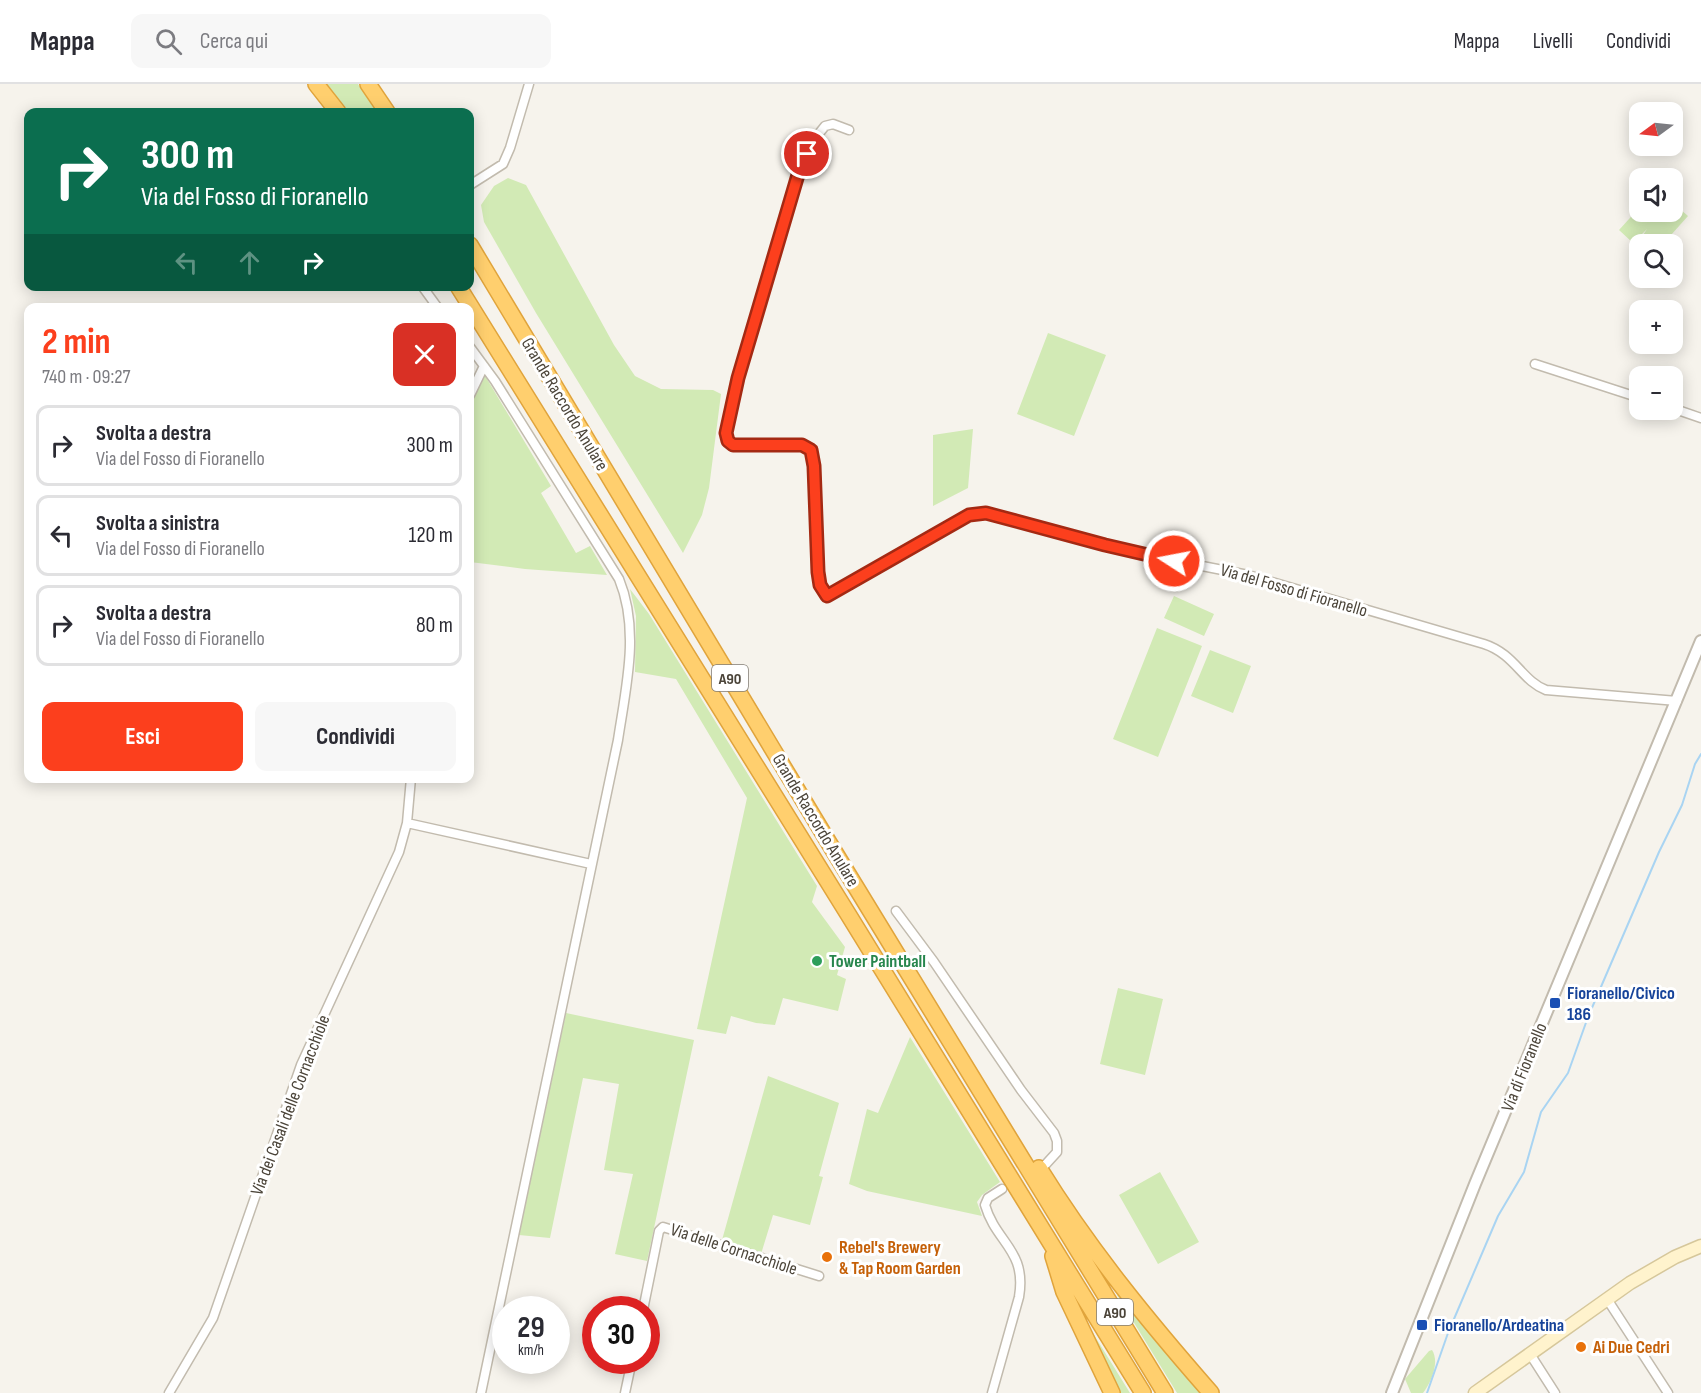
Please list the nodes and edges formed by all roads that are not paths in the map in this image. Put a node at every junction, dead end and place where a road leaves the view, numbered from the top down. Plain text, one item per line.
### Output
1 (316, 84) edge
2 (368, 84) edge
3 (529, 84) edge
4 (335, 108) edge
5 (384, 108) edge
6 (849, 130) dead end
7 (474, 182) edge
8 (474, 252) edge
9 (474, 312) edge
10 (474, 352) edge
11 (1535, 364) dead end
12 (484, 366) junction
13 (474, 387) edge
14 (1629, 394) edge
15 (1683, 412) edge
16 (1701, 418) edge
17 (1701, 642) edge
18 (1677, 701) junction
19 (411, 783) edge
20 (407, 823) junction
21 (591, 864) junction
22 (896, 911) dead end
23 (992, 1110) junction
24 (1046, 1164) dead end
25 (1002, 1189) dead end
26 (1049, 1240) junction
27 (1701, 1246) edge
28 (819, 1276) dead end
29 (646, 1296) edge
30 (1607, 1299) junction
31 (1530, 1354) junction
32 (629, 1374) edge
33 (169, 1393) edge
34 (481, 1393) edge
35 (625, 1393) edge
36 (992, 1393) edge
37 (1112, 1393) edge
38 (1143, 1393) edge
39 (1165, 1393) edge
40 (1211, 1393) edge
41 (1392, 1393) edge
42 (1475, 1393) edge
43 (1555, 1393) edge
44 (1668, 1393) edge

1 - 4 highway
2 - 5 highway
3 - 7 street
6 - 18 street, Via del Fosso di Fioranello
8 - 23 highway, Grande Raccordo Anulare / A90
9 - 26 highway, Grande Raccordo Anulare / A90
10 - 12 street
11 - 14 street
12 - 13 street
12 - 21 street
15 - 16 street
17 - 18 street, Via di Fioranello
18 - 41 street, Via di Fioranello
19 - 20 street, Via dei Casali delle Cornacchiole
20 - 21 street
20 - 33 street, Via dei Casali delle Cornacchiole
21 - 34 street
22 - 24 street
23 - 39 highway, Grande Raccordo Anulare / A90
23 - 40 highway
25 - 36 street
26 - 37 highway
26 - 38 highway, Grande Raccordo Anulare / A90
27 - 30 main road
28 - 29 street, Via delle Cornacchiole
30 - 31 main road
30 - 44 street
31 - 42 main road
31 - 43 street
32 - 35 street

